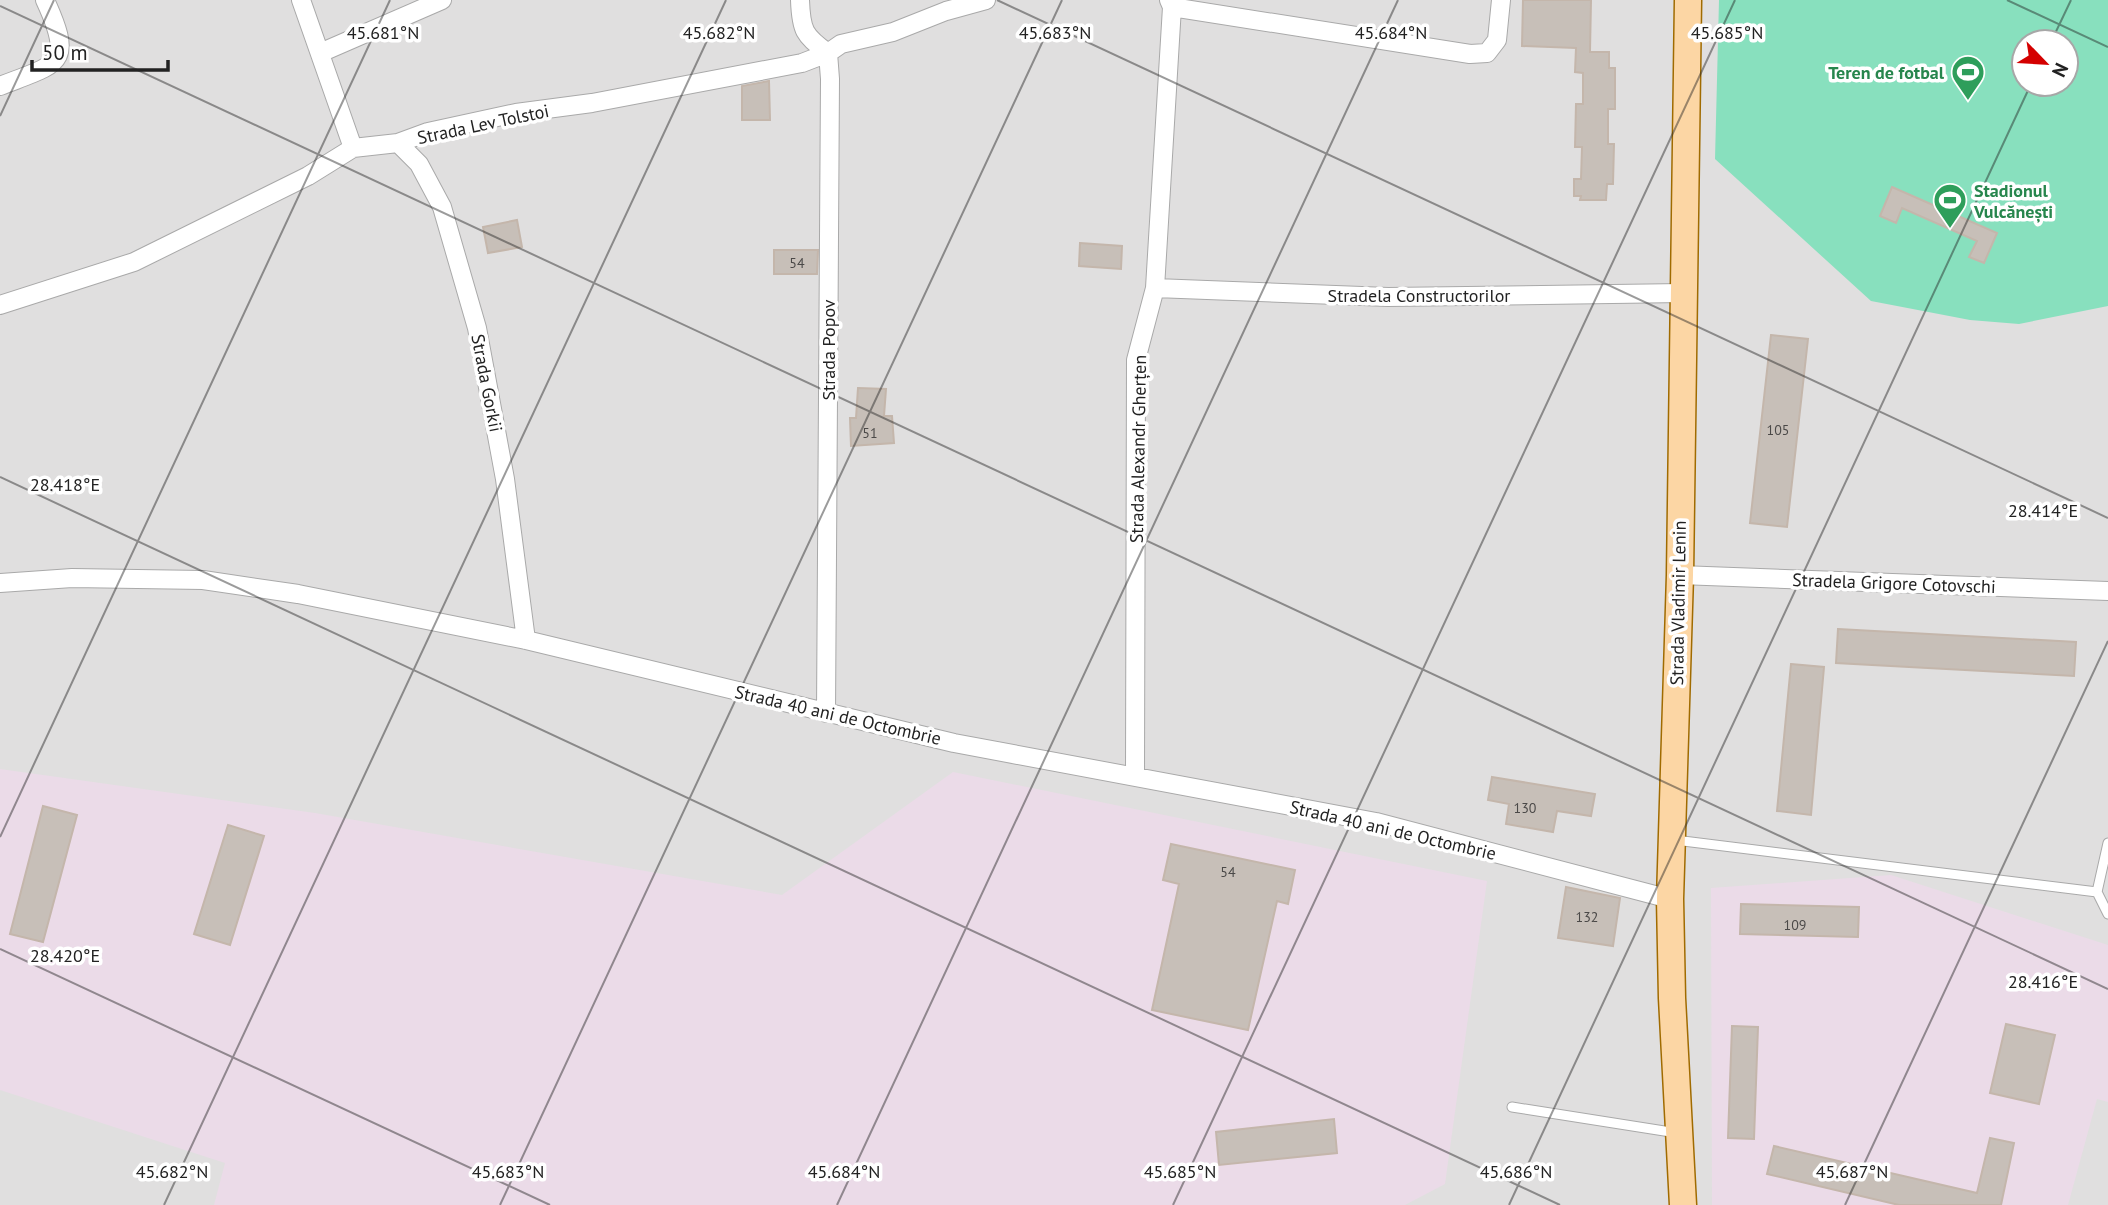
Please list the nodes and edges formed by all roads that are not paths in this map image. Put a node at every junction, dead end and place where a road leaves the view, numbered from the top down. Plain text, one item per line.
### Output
1 (45, 0) edge
2 (301, 0) edge
3 (442, 0) edge
4 (800, 0) edge
5 (986, 0) edge
6 (1501, 0) edge
7 (1688, 0) edge
8 (1171, 4) edge
9 (320, 53) junction
10 (828, 53) junction
11 (0, 86) edge
12 (398, 143) junction
13 (353, 148) junction
14 (1155, 288) junction
15 (1683, 293) junction
16 (0, 305) edge
17 (1680, 575) junction
18 (0, 583) edge
19 (2108, 591) edge
20 (526, 640) junction
21 (826, 713) junction
22 (1135, 775) junction
23 (1673, 840) junction
24 (2108, 843) edge
25 (2097, 892) junction
26 (1670, 899) junction
27 (2108, 915) edge
28 (1512, 1107) dead end
29 (1679, 1133) junction
30 (1683, 1205) edge

1 - 11 street
2 - 9 street
3 - 9 street
4 - 10 street
5 - 10 street, Strada Lev Tolstoi
6 - 8 street
7 - 15 main road, Strada Vladimir Lenin
8 - 14 street, Strada Alexandr Gherțen
9 - 13 street
10 - 12 street, Strada Lev Tolstoi
10 - 21 street, Strada Popov
12 - 13 street, Strada Lev Tolstoi
12 - 20 street, Strada Gorkii
13 - 16 street, Strada Lev Tolstoi
14 - 15 street, Stradela Constructorilor
14 - 22 street, Strada Alexandr Gherțen
15 - 17 main road, Strada Vladimir Lenin
17 - 19 street, Stradela Grigore Cotovschi
17 - 23 main road, Strada Vladimir Lenin
18 - 20 street, Strada 40 ani de Octombrie
20 - 21 street, Strada 40 ani de Octombrie
21 - 22 street, Strada 40 ani de Octombrie
22 - 26 street, Strada 40 ani de Octombrie
23 - 25 lane
23 - 26 main road, Strada Vladimir Lenin
24 - 25 lane
25 - 27 lane
26 - 29 main road, Strada Vladimir Lenin
28 - 29 lane
29 - 30 main road, Strada Vladimir Lenin

